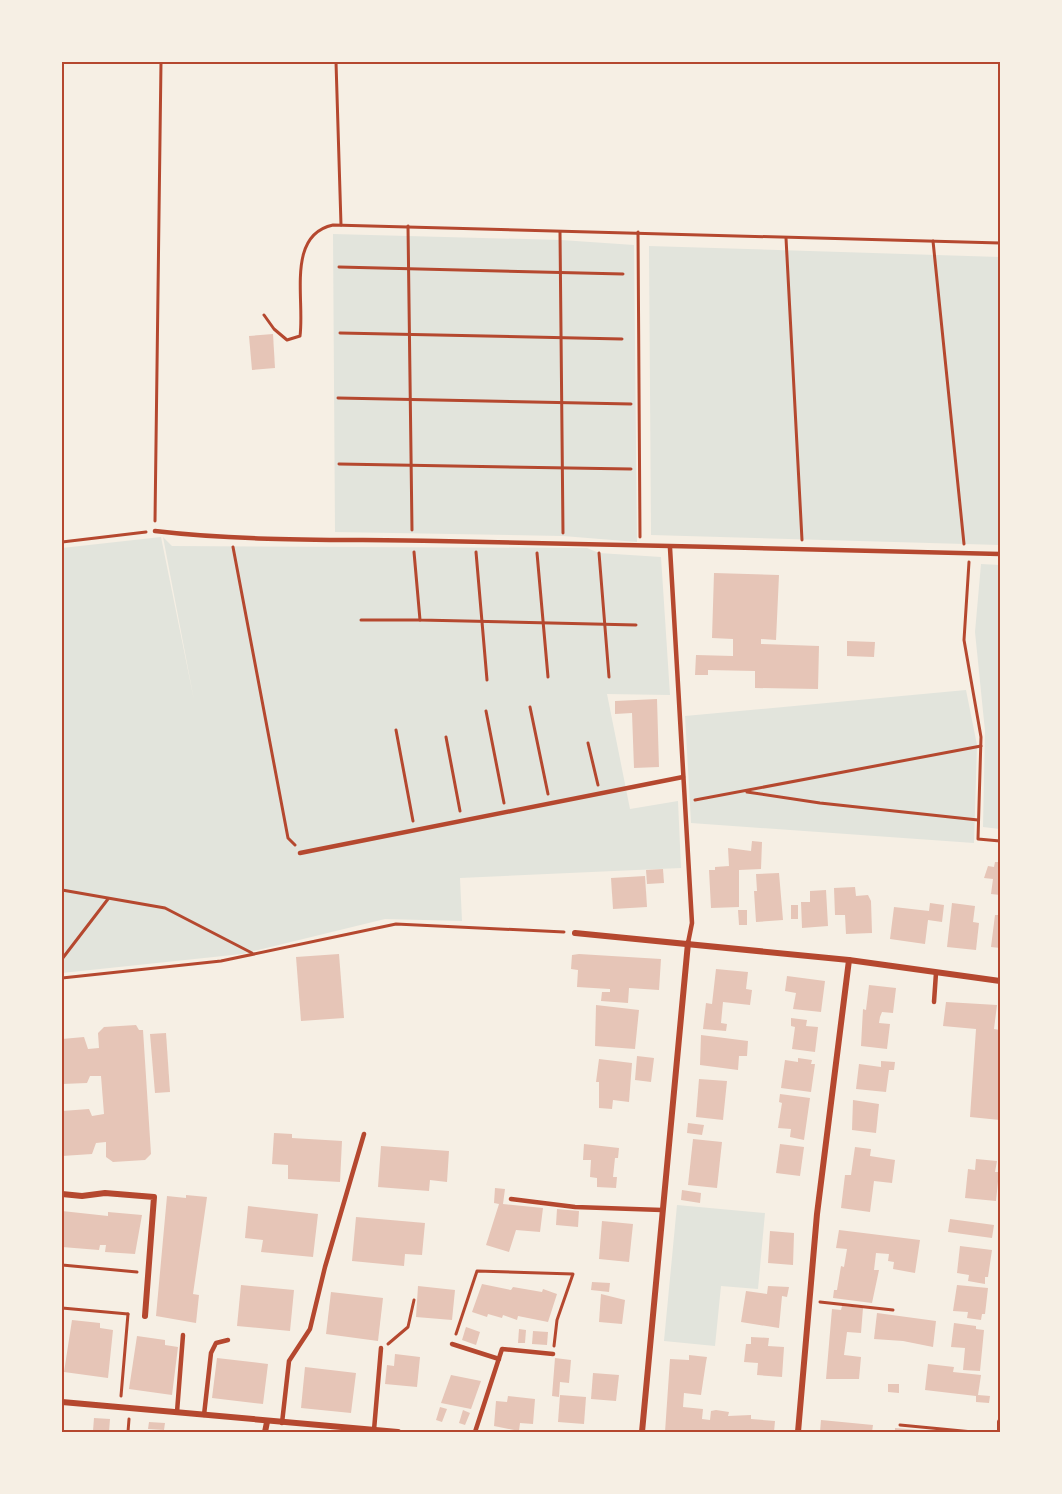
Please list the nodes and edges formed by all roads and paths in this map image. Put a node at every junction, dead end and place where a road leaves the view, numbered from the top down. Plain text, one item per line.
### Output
1 (160, 62) edge
2 (336, 62) edge
3 (341, 225) junction
4 (408, 226) junction
5 (560, 232) junction
6 (638, 232) junction
7 (786, 238) junction
8 (933, 240) junction
9 (1000, 243) edge
10 (339, 267) dead end
11 (410, 268) junction
12 (561, 273) junction
13 (623, 274) dead end
14 (264, 315) dead end
15 (340, 333) dead end
16 (410, 334) junction
17 (561, 338) junction
18 (622, 339) dead end
19 (338, 398) dead end
20 (410, 399) junction
21 (562, 403) junction
22 (631, 404) dead end
23 (339, 464) dead end
24 (411, 464) junction
25 (562, 467) junction
26 (631, 469) dead end
27 (155, 531) junction
28 (230, 537) junction
29 (413, 541) junction
30 (62, 542) edge
31 (563, 545) junction
32 (599, 546) junction
33 (640, 546) junction
34 (670, 548) junction
35 (802, 548) junction
36 (476, 552) dead end
37 (537, 553) dead end
38 (965, 553) junction
39 (1000, 554) edge
40 (361, 620) dead end
41 (420, 620) junction
42 (482, 621) junction
43 (544, 623) junction
44 (604, 624) junction
45 (636, 625) dead end
46 (548, 677) dead end
47 (609, 677) dead end
48 (487, 681) dead end
49 (530, 707) dead end
50 (486, 711) dead end
51 (396, 730) dead end
52 (446, 737) dead end
53 (588, 743) dead end
54 (981, 746) junction
55 (683, 777) junction
56 (742, 792) junction
57 (600, 795) junction
58 (685, 802) junction
59 (550, 805) junction
60 (506, 813) junction
61 (978, 820) junction
62 (462, 822) junction
63 (414, 831) junction
64 (1000, 841) edge
65 (300, 853) joint
66 (62, 890) edge
67 (108, 898) junction
68 (575, 933) joint
69 (688, 943) junction
70 (253, 954) junction
71 (62, 959) edge
72 (849, 960) junction
73 (936, 973) junction
74 (62, 978) edge
75 (1000, 981) edge
76 (934, 1002) dead end
77 (364, 1134) dead end
78 (62, 1194) edge
79 (511, 1199) dead end
80 (662, 1210) junction
81 (62, 1265) edge
82 (148, 1273) junction
83 (414, 1300) dead end
84 (809, 1301) junction
85 (62, 1308) edge
86 (893, 1310) dead end
87 (128, 1314) junction
88 (145, 1316) joint
89 (183, 1335) dead end
90 (228, 1340) dead end
91 (452, 1344) joint
92 (381, 1348) joint
93 (553, 1354) joint
94 (499, 1359) junction
95 (62, 1402) edge
96 (119, 1407) junction
97 (177, 1412) junction
98 (204, 1415) junction
99 (267, 1422) junction
100 (1000, 1422) edge
101 (282, 1423) junction
102 (900, 1425) dead end
103 (374, 1430) junction
104 (265, 1432) edge
105 (398, 1432) edge
106 (475, 1432) edge
107 (642, 1432) edge
108 (798, 1432) edge
109 (973, 1432) edge
110 (1000, 1432) edge

1 - 27 path
2 - 3 path
3 - 4 path
3 - 14 path
4 - 5 path
4 - 11 path
5 - 6 path
5 - 12 path
6 - 7 path
6 - 33 path
7 - 8 path
7 - 35 path
8 - 9 path
8 - 38 path
10 - 11 path
11 - 12 path
11 - 16 path
12 - 13 path
12 - 17 path
15 - 16 path
16 - 17 path
16 - 20 path
17 - 18 path
17 - 21 path
19 - 20 path
20 - 21 path
20 - 24 path
21 - 22 path
21 - 25 path
23 - 24 path
24 - 25 path
24 - 29 path
25 - 26 path
25 - 31 path
27 - 28 lane
27 - 30 path
28 - 29 lane
28 - 65 path
29 - 31 lane
29 - 41 path
31 - 32 lane
32 - 33 lane
32 - 44 path
33 - 34 lane
34 - 35 lane
34 - 55 lane
35 - 38 lane
36 - 42 path
37 - 43 path
38 - 39 lane
38 - 54 path
40 - 41 path
41 - 42 path
42 - 43 path
42 - 48 path
43 - 44 path
43 - 46 path
44 - 45 path
44 - 47 path
49 - 59 path
50 - 60 path
51 - 63 path
52 - 62 path
53 - 57 path
54 - 56 path
54 - 61 path
55 - 57 lane
55 - 58 lane
56 - 58 path
56 - 61 path
57 - 59 lane
58 - 69 lane
59 - 60 lane
60 - 62 lane
61 - 64 path
62 - 63 lane
63 - 65 lane
66 - 67 path
67 - 70 path
67 - 71 path
68 - 69 street
68 - 70 path
69 - 72 street
69 - 80 street
70 - 74 path
72 - 73 street
72 - 84 street
73 - 75 street
73 - 76 lane
77 - 101 lane
78 - 82 street
79 - 80 lane
80 - 107 street
81 - 82 path
82 - 88 street
83 - 92 path
84 - 86 path
84 - 108 street
85 - 87 path
87 - 88 path
87 - 96 path
89 - 97 lane
90 - 98 lane
91 - 93 path
91 - 94 lane
92 - 103 lane
93 - 94 lane
94 - 106 lane
95 - 96 street
96 - 97 street
97 - 98 street
98 - 99 street
99 - 101 street
99 - 104 street
100 - 110 street
101 - 103 street
102 - 109 path
103 - 105 street

